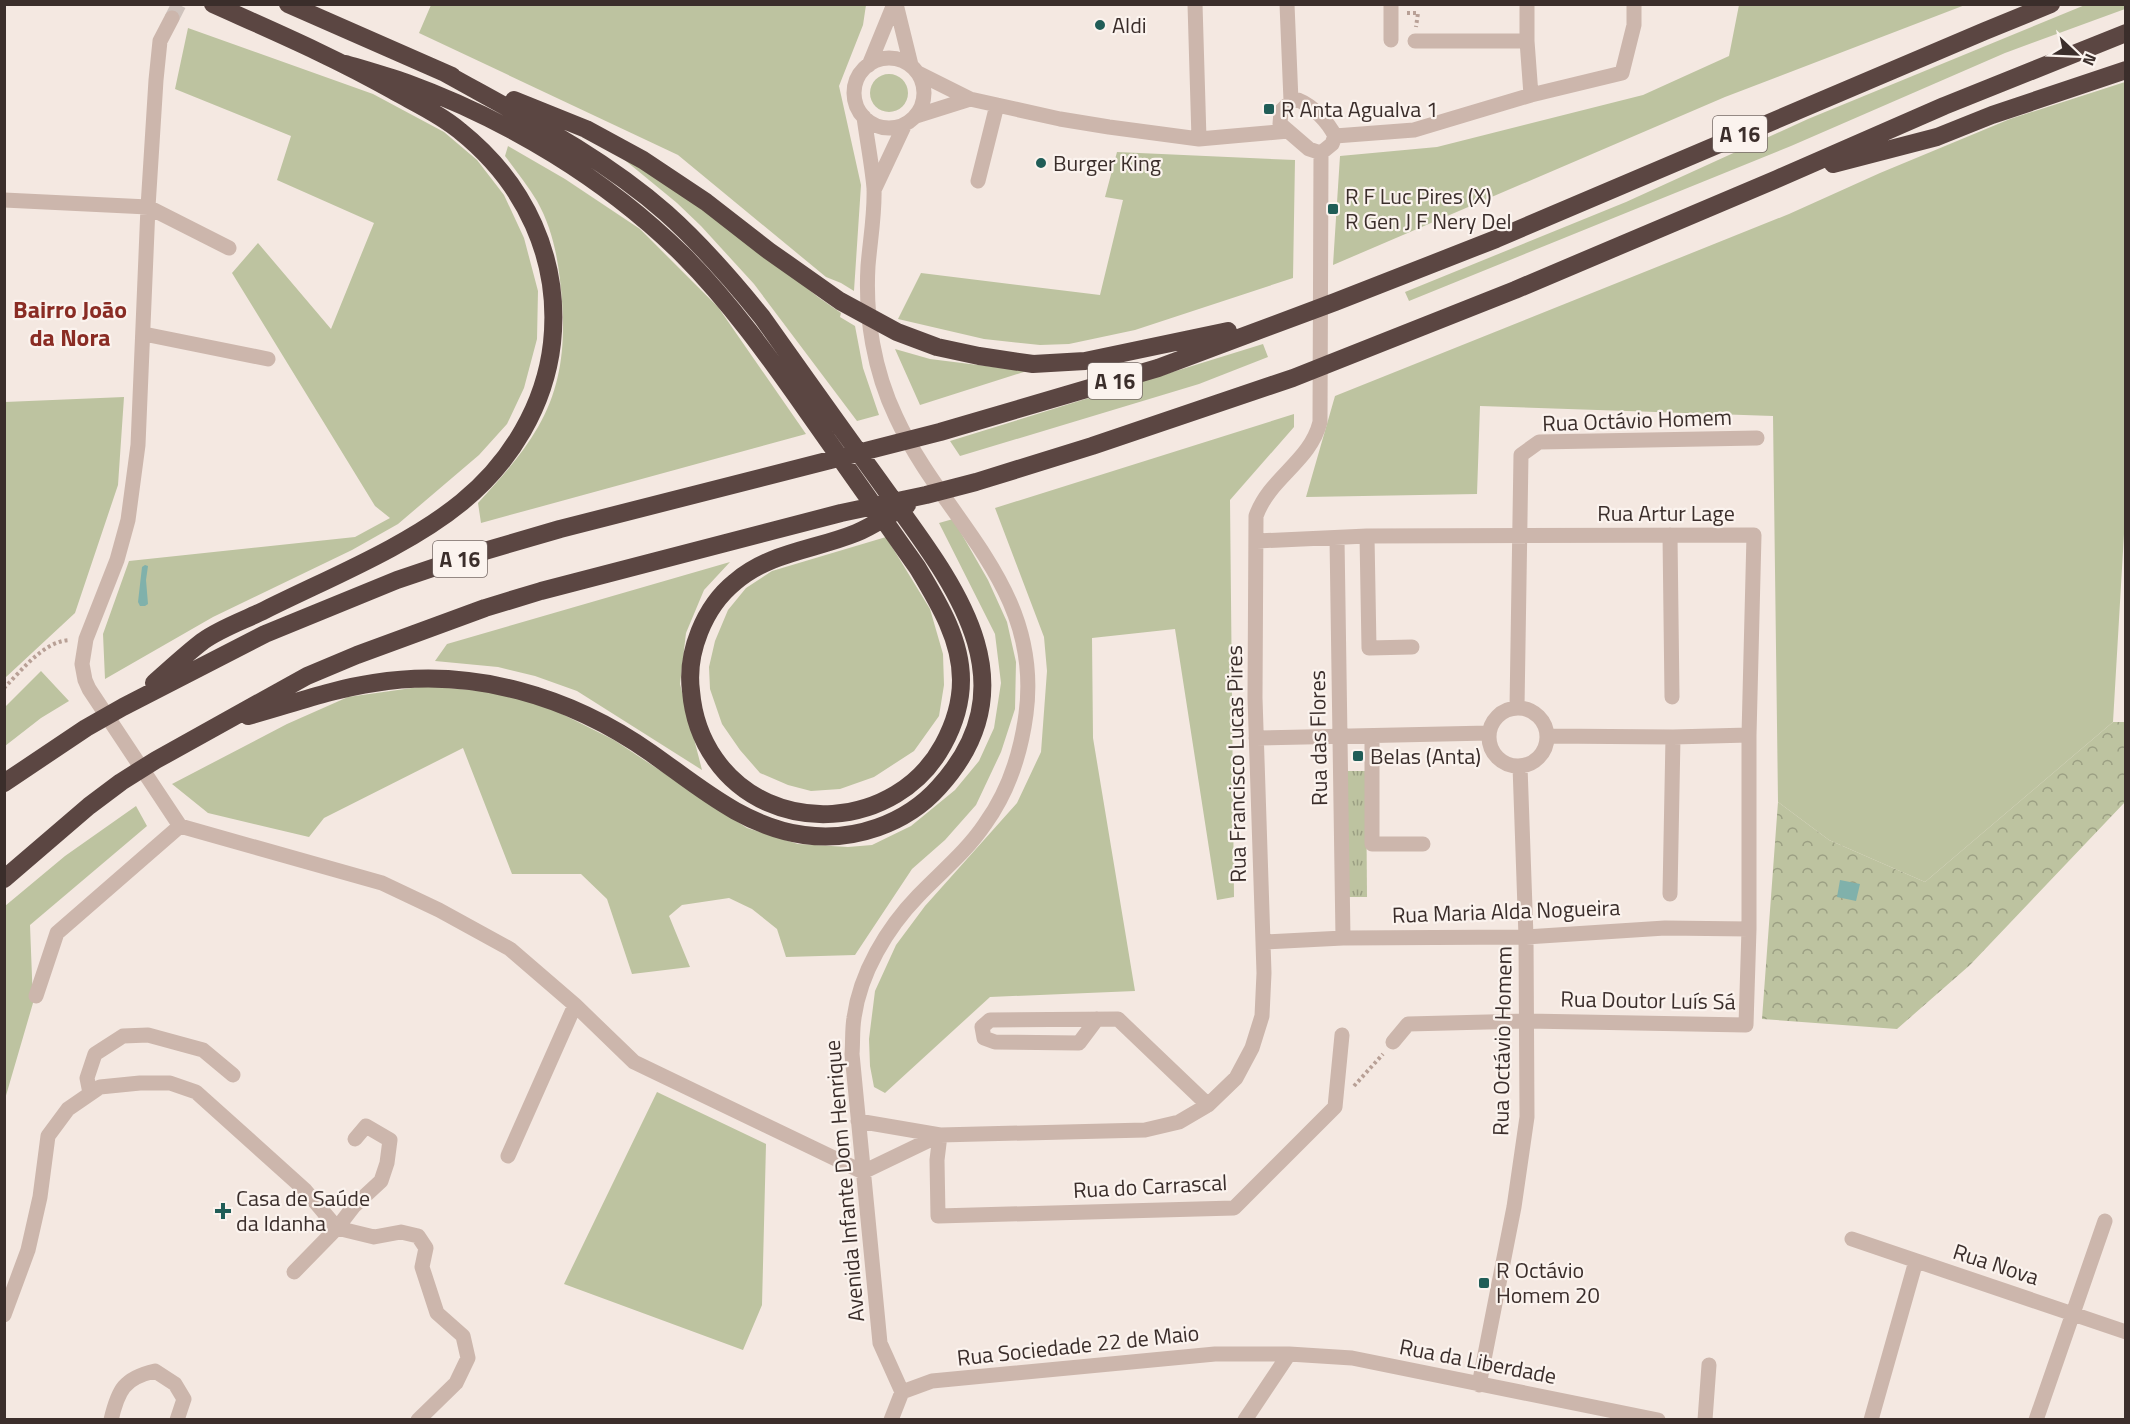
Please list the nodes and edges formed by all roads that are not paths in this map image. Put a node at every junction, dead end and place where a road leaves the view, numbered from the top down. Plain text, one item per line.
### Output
1 (213, 4) edge
2 (288, 4) edge
3 (895, 4) edge
4 (1195, 4) edge
5 (1287, 4) edge
6 (1527, 4) edge
7 (1634, 4) edge
8 (2051, 4) edge
9 (1391, 9) edge
10 (172, 18) tunnel mouth
11 (2126, 33) edge
12 (1391, 40) dead end
13 (1415, 41) road end
14 (1527, 41) junction
15 (346, 64) junction
16 (869, 65) junction
17 (914, 69) junction
18 (2126, 70) edge
19 (443, 72) junction
20 (1531, 95) junction
21 (970, 99) junction
22 (1291, 101) junction
23 (997, 105) junction
24 (864, 117) junction
25 (911, 120) junction
26 (1288, 131) junction
27 (1335, 136) junction
28 (1199, 139) junction
29 (1321, 153) junction
30 (1777, 179) junction
31 (978, 181) dead end
32 (874, 190) junction
33 (4, 201) edge
34 (148, 207) junction
35 (229, 248) dead end
36 (1291, 318) junction
37 (144, 334) junction
38 (268, 358) dead end
39 (1758, 438) dead end
40 (926, 495) junction
41 (1519, 535) junction
42 (1670, 535) junction
43 (1367, 536) junction
44 (1337, 538) junction
45 (1257, 542) junction
46 (1412, 647) dead end
47 (1672, 697) dead end
48 (128, 704) junction
49 (1517, 708) junction
50 (218, 725) junction
51 (1489, 733) junction
52 (1749, 735) junction
53 (1372, 736) junction
54 (1547, 736) junction
55 (1341, 737) junction
56 (1673, 737) junction
57 (1256, 738) junction
58 (1520, 766) junction
59 (4, 783) edge
60 (180, 826) junction
61 (1423, 844) dead end
62 (4, 879) edge
63 (1670, 894) dead end
64 (1749, 929) junction
65 (1526, 937) junction
66 (1343, 938) junction
67 (1263, 942) junction
68 (36, 996) dead end
69 (575, 1005) junction
70 (1096, 1019) junction
71 (1527, 1021) junction
72 (1342, 1035) dead end
73 (1393, 1042) road end
74 (232, 1075) dead end
75 (90, 1093) junction
76 (1208, 1105) junction
77 (858, 1121) junction
78 (940, 1135) junction
79 (355, 1139) dead end
80 (508, 1156) dead end
81 (863, 1172) junction
82 (2105, 1221) dead end
83 (337, 1228) junction
84 (1852, 1239) dead end
85 (1916, 1261) junction
86 (294, 1272) dead end
87 (2073, 1313) junction
88 (4, 1315) edge
89 (2126, 1332) edge
90 (1289, 1354) junction
91 (1709, 1365) dead end
92 (1479, 1385) junction
93 (902, 1392) junction
94 (111, 1419) edge
95 (177, 1419) edge
96 (418, 1419) edge
97 (891, 1419) edge
98 (1245, 1419) edge
99 (1658, 1419) edge
100 (1705, 1419) edge
101 (1871, 1419) edge
102 (2036, 1419) edge

1 - 15 highway
2 - 19 highway
3 - 16 street
3 - 17 street
4 - 28 street
5 - 22 street
6 - 14 street
7 - 20 street
8 - 36 highway, A 16
9 - 12 street
10 - 34 street
11 - 30 highway, A 16
13 - 14 street
14 - 20 street
15 - 40 highway
15 - 48 highway
16 - 17 street
16 - 24 street
17 - 21 street
17 - 25 street
18 - 30 highway, A 16
19 - 36 highway
19 - 50 highway
20 - 27 street
21 - 23 street
21 - 25 street
22 - 26 street
22 - 27 street
23 - 28 street
23 - 31 street
24 - 25 street
24 - 32 street, Avenida Infante Dom Henrique
25 - 32 street, Avenida Infante Dom Henrique
26 - 28 street
26 - 29 street
27 - 29 street
29 - 45 street, Rua Francisco Lucas Pires
30 - 40 highway, A 16
32 - 77 street, Avenida Infante Dom Henrique
33 - 34 street
34 - 35 street
34 - 37 street
36 - 48 highway, A 16
37 - 38 street
37 - 60 street
39 - 41 street, Rua Octávio Homem
40 - 50 highway, A 16
41 - 42 street, Rua Artur Lage
41 - 43 street, Rua Artur Lage
41 - 49 street, Rua Octávio Homem
42 - 47 street
42 - 52 street, Rua Artur Lage
43 - 44 street, Rua Artur Lage
43 - 46 street
44 - 45 street, Rua Artur Lage
44 - 55 street, Rua das Flores
45 - 57 street, Rua Francisco Lucas Pires
48 - 59 highway, A 16
49 - 51 street
49 - 54 street
50 - 62 highway, A 16
51 - 53 street
51 - 58 street
52 - 56 street
52 - 64 street, Rua Artur Lage
53 - 55 street
53 - 61 street
54 - 56 street
54 - 58 street
55 - 57 street
55 - 66 street, Rua das Flores
56 - 63 street
57 - 67 street, Rua Francisco Lucas Pires
58 - 65 street, Rua Octávio Homem
60 - 68 street
60 - 69 street
64 - 65 street, Rua Maria Alda Nogueira
64 - 71 street, Rua Doutor Luís Sá
65 - 66 street, Rua Maria Alda Nogueira
65 - 71 street, Rua Octávio Homem
66 - 67 street, Rua Maria Alda Nogueira
67 - 76 street, Rua Francisco Lucas Pires
69 - 80 street
69 - 81 street
70 - 70 street
70 - 76 street
71 - 73 street
71 - 92 street, Rua Octávio Homem
72 - 78 street, Rua do Carrascal
74 - 75 street
75 - 83 street
75 - 88 street
76 - 78 street, Rua Francisco Lucas Pires
77 - 78 street, Rua Francisco Lucas Pires
77 - 81 street, Avenida Infante Dom Henrique
78 - 81 street, Rua Francisco Lucas Pires
79 - 83 street
81 - 93 street, Avenida Infante Dom Henrique
82 - 87 street
83 - 86 street
83 - 96 street
84 - 85 street, Rua Nova
85 - 87 street, Rua Nova
85 - 101 street
87 - 89 street, Rua Nova
87 - 102 street
90 - 92 street, Rua da Liberdade
90 - 93 street, Rua Sociedade 22 de Maio
90 - 98 street
91 - 100 street
92 - 99 street, Rua da Liberdade
93 - 97 street
94 - 95 street

